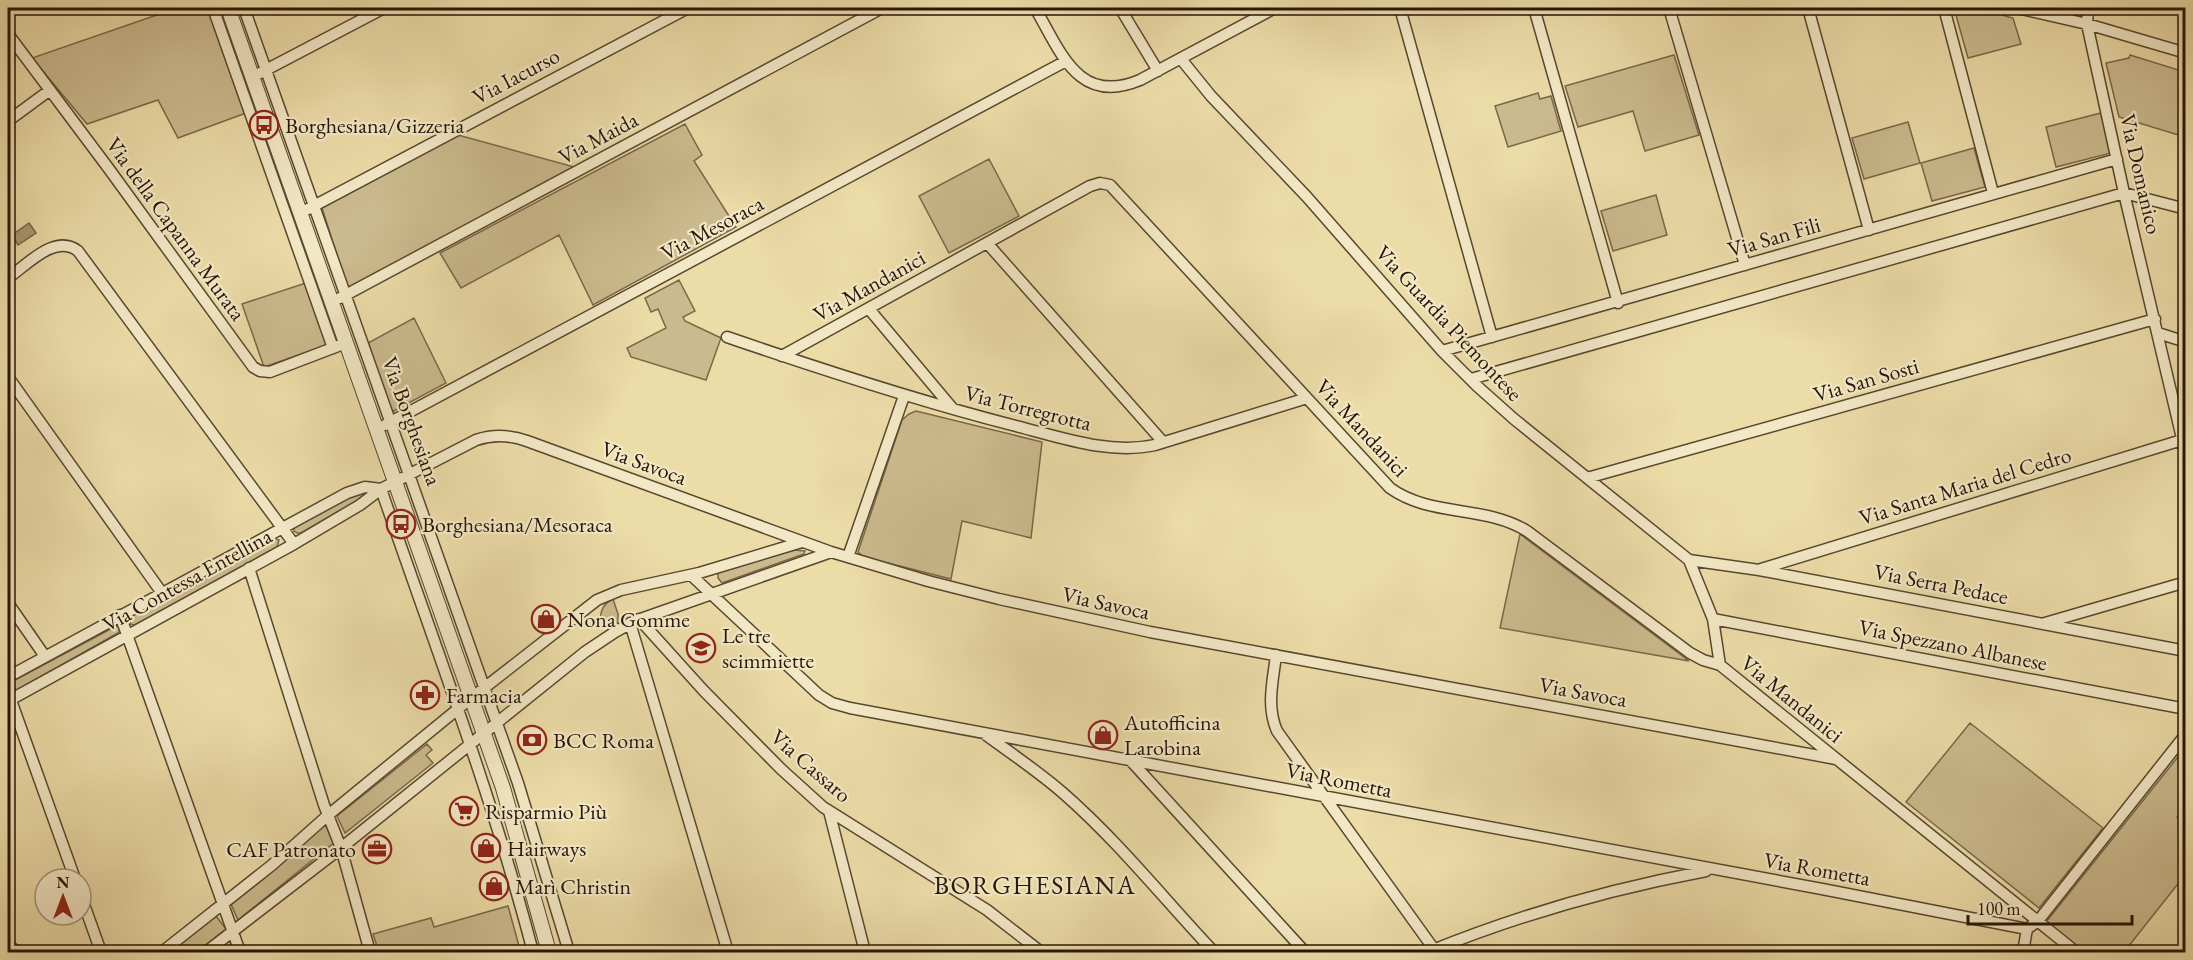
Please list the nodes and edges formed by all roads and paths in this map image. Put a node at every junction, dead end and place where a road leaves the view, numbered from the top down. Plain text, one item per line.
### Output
1 (213, 8) edge
2 (228, 8) edge
3 (244, 8) edge
4 (384, 8) edge
5 (688, 8) edge
6 (882, 8) edge
7 (1035, 8) edge
8 (1120, 8) edge
9 (1400, 8) edge
10 (1534, 8) edge
11 (1669, 8) edge
12 (1808, 8) edge
13 (1944, 8) edge
14 (2017, 8) edge
15 (2088, 8) edge
16 (1271, 9) edge
17 (2087, 24) junction
18 (8, 34) edge
19 (2186, 54) edge
20 (1181, 59) junction
21 (1066, 61) junction
22 (266, 70) junction
23 (1158, 71) junction
24 (252, 77) junction
25 (50, 90) junction
26 (8, 121) edge
27 (2116, 159) junction
28 (1993, 193) junction
29 (2124, 193) junction
30 (313, 206) junction
31 (2186, 209) edge
32 (300, 213) junction
33 (1869, 230) junction
34 (987, 243) junction
35 (1745, 265) junction
36 (8, 278) edge
37 (338, 299) junction
38 (1618, 303) junction
39 (869, 309) junction
40 (2155, 319) junction
41 (2158, 333) junction
42 (727, 337) dead end
43 (1491, 337) junction
44 (2186, 342) edge
45 (340, 346) junction
46 (1442, 351) junction
47 (782, 356) junction
48 (8, 377) edge
49 (1471, 379) junction
50 (904, 396) junction
51 (1307, 398) junction
52 (953, 410) junction
53 (390, 423) junction
54 (377, 430) junction
55 (2182, 440) junction
56 (1163, 442) junction
57 (2186, 455) edge
58 (409, 476) junction
59 (1587, 478) junction
60 (396, 482) junction
61 (381, 489) junction
62 (283, 527) junction
63 (802, 542) junction
64 (294, 544) junction
65 (831, 552) junction
66 (848, 557) junction
67 (1689, 560) junction
68 (249, 568) junction
69 (1759, 570) junction
70 (691, 575) junction
71 (2186, 582) edge
72 (162, 593) junction
73 (712, 595) junction
74 (8, 603) edge
75 (120, 615) junction
76 (1713, 620) junction
77 (635, 621) junction
78 (2043, 623) junction
79 (127, 635) junction
80 (2186, 651) edge
81 (44, 655) junction
82 (1276, 655) junction
83 (1720, 665) junction
84 (8, 677) edge
85 (484, 688) junction
86 (8, 697) edge
87 (470, 699) junction
88 (2186, 709) edge
89 (457, 710) junction
90 (496, 722) junction
91 (483, 733) junction
92 (983, 734) junction
93 (2186, 734) edge
94 (470, 743) junction
95 (1836, 759) junction
96 (1131, 761) junction
97 (1324, 797) junction
98 (829, 811) junction
99 (327, 816) junction
100 (341, 848) junction
101 (71, 867) edge
102 (1712, 870) junction
103 (223, 905) junction
104 (2038, 921) junction
105 (93, 927) edge
106 (2027, 929) junction
107 (233, 931) junction
108 (8, 946) edge
109 (19, 952) edge
110 (102, 952) edge
111 (162, 952) edge
112 (206, 952) edge
113 (240, 952) edge
114 (370, 952) edge
115 (533, 952) edge
116 (549, 952) edge
117 (568, 952) edge
118 (728, 952) edge
119 (865, 952) edge
120 (1041, 952) edge
121 (1214, 952) edge
122 (1305, 952) edge
123 (1433, 952) edge
124 (2023, 952) edge
125 (2076, 952) edge

1 - 45 street, Via Borghesiana
2 - 24 street, Via Borghesiana
3 - 22 street, Via Borghesiana
4 - 22 street
5 - 30 street, Via Iacurso
6 - 37 street, Via Maida
7 - 21 street
8 - 23 street
9 - 43 street
10 - 38 street
11 - 35 street
12 - 33 street
13 - 28 street
14 - 17 street
15 - 17 street, Via Domanico
16 - 20 street
17 - 19 street
17 - 27 street, Via Domanico
18 - 25 street, Via della Capanna Murata
20 - 23 street
20 - 46 street, Via Guardia Piemontese
21 - 23 street
21 - 53 street, Via Mesoraca
22 - 24 street
22 - 30 street, Via Borghesiana
24 - 32 street, Via Borghesiana
25 - 26 street
25 - 45 street, Via della Capanna Murata
27 - 28 street, Via San Fili
27 - 29 street, Via Domanico
28 - 33 street, Via San Fili
29 - 31 street
29 - 40 street, Via Domanico
29 - 49 street
30 - 32 street, Via Iacurso
30 - 37 street, Via Borghesiana
32 - 37 street, Via Borghesiana
33 - 35 street, Via San Fili
34 - 39 street, Via Mandanici
34 - 51 street, Via Mandanici
34 - 56 street
35 - 38 street, Via San Fili
36 - 62 street
37 - 45 street, Via Borghesiana
37 - 53 street, Via Borghesiana
38 - 43 street, Via San Fili
39 - 47 street, Via Mandanici
39 - 52 street
40 - 41 street, Via Domanico
40 - 59 street, Via San Sosti
41 - 44 street
41 - 55 street, Via Domanico
42 - 47 street, Via Torregrotta
43 - 46 street, Via San Fili
45 - 54 street, Via Borghesiana
46 - 49 street, Via Guardia Piemontese
47 - 50 street, Via Torregrotta
48 - 72 street
49 - 59 street, Via Guardia Piemontese
50 - 52 street, Via Torregrotta
50 - 66 street
51 - 56 street, Via Torregrotta
51 - 83 street, Via Mandanici
52 - 56 street, Via Torregrotta
53 - 54 street, Via Mesoraca
53 - 58 street, Via Borghesiana
54 - 60 street, Via Borghesiana
55 - 57 street, Via Domanico
55 - 69 street, Via Santa Maria del Cedro
58 - 60 street, Via Savoca
58 - 63 street, Via Savoca
58 - 85 street, Via Borghesiana
59 - 67 street, Via Guardia Piemontese
60 - 61 street, Via Contessa Entellina
60 - 87 street, Via Borghesiana
61 - 62 street, Via Contessa Entellina
61 - 64 street, Via Contessa Entellina
61 - 89 street
62 - 64 street
62 - 72 street, Via Contessa Entellina
63 - 65 street, Via Savoca
63 - 70 street
64 - 68 street, Via Contessa Entellina
65 - 66 street, Via Savoca
65 - 73 street
66 - 82 street, Via Savoca
67 - 69 street, Via Serra Pedace
67 - 76 street, Via Guardia Piemontese
68 - 79 street, Via Contessa Entellina
68 - 99 street
69 - 78 street, Via Serra Pedace
70 - 73 street, Via Rometta
70 - 85 street
71 - 78 street
72 - 75 street, Via Contessa Entellina
73 - 77 street
73 - 92 street, Via Rometta
74 - 81 street
75 - 79 street
75 - 81 street, Via Contessa Entellina
76 - 83 street, Via Guardia Piemontese
76 - 88 street, Via Spezzano Albanese
77 - 90 street
77 - 98 street, Via Cassaro
77 - 118 street
78 - 80 street, Via Serra Pedace
79 - 86 street, Via Contessa Entellina
79 - 103 street
81 - 84 street, Via Contessa Entellina
82 - 95 street, Via Savoca
82 - 97 street
83 - 95 street, Via Mandanici
85 - 87 street
85 - 90 street, Via Borghesiana
86 - 101 street
87 - 89 street
87 - 91 street, Via Borghesiana
89 - 94 street
89 - 99 street
90 - 91 street
90 - 117 street, Via Borghesiana
91 - 94 street
91 - 116 street, Via Borghesiana
92 - 96 street, Via Rometta
92 - 121 street
93 - 104 street
94 - 100 street
94 - 115 street
95 - 104 street, Via Mandanici
96 - 97 street, Via Rometta
96 - 122 street
97 - 102 street, Via Rometta
97 - 123 street
98 - 119 street
98 - 120 street, Via Cassaro
99 - 100 street
99 - 103 street
100 - 107 street
100 - 114 street
102 - 106 street, Via Rometta
102 - 123 street
103 - 107 street
103 - 111 street
104 - 106 street
104 - 125 street, Via Mandanici
105 - 110 street
106 - 124 street
107 - 112 street
107 - 113 street
108 - 109 street

